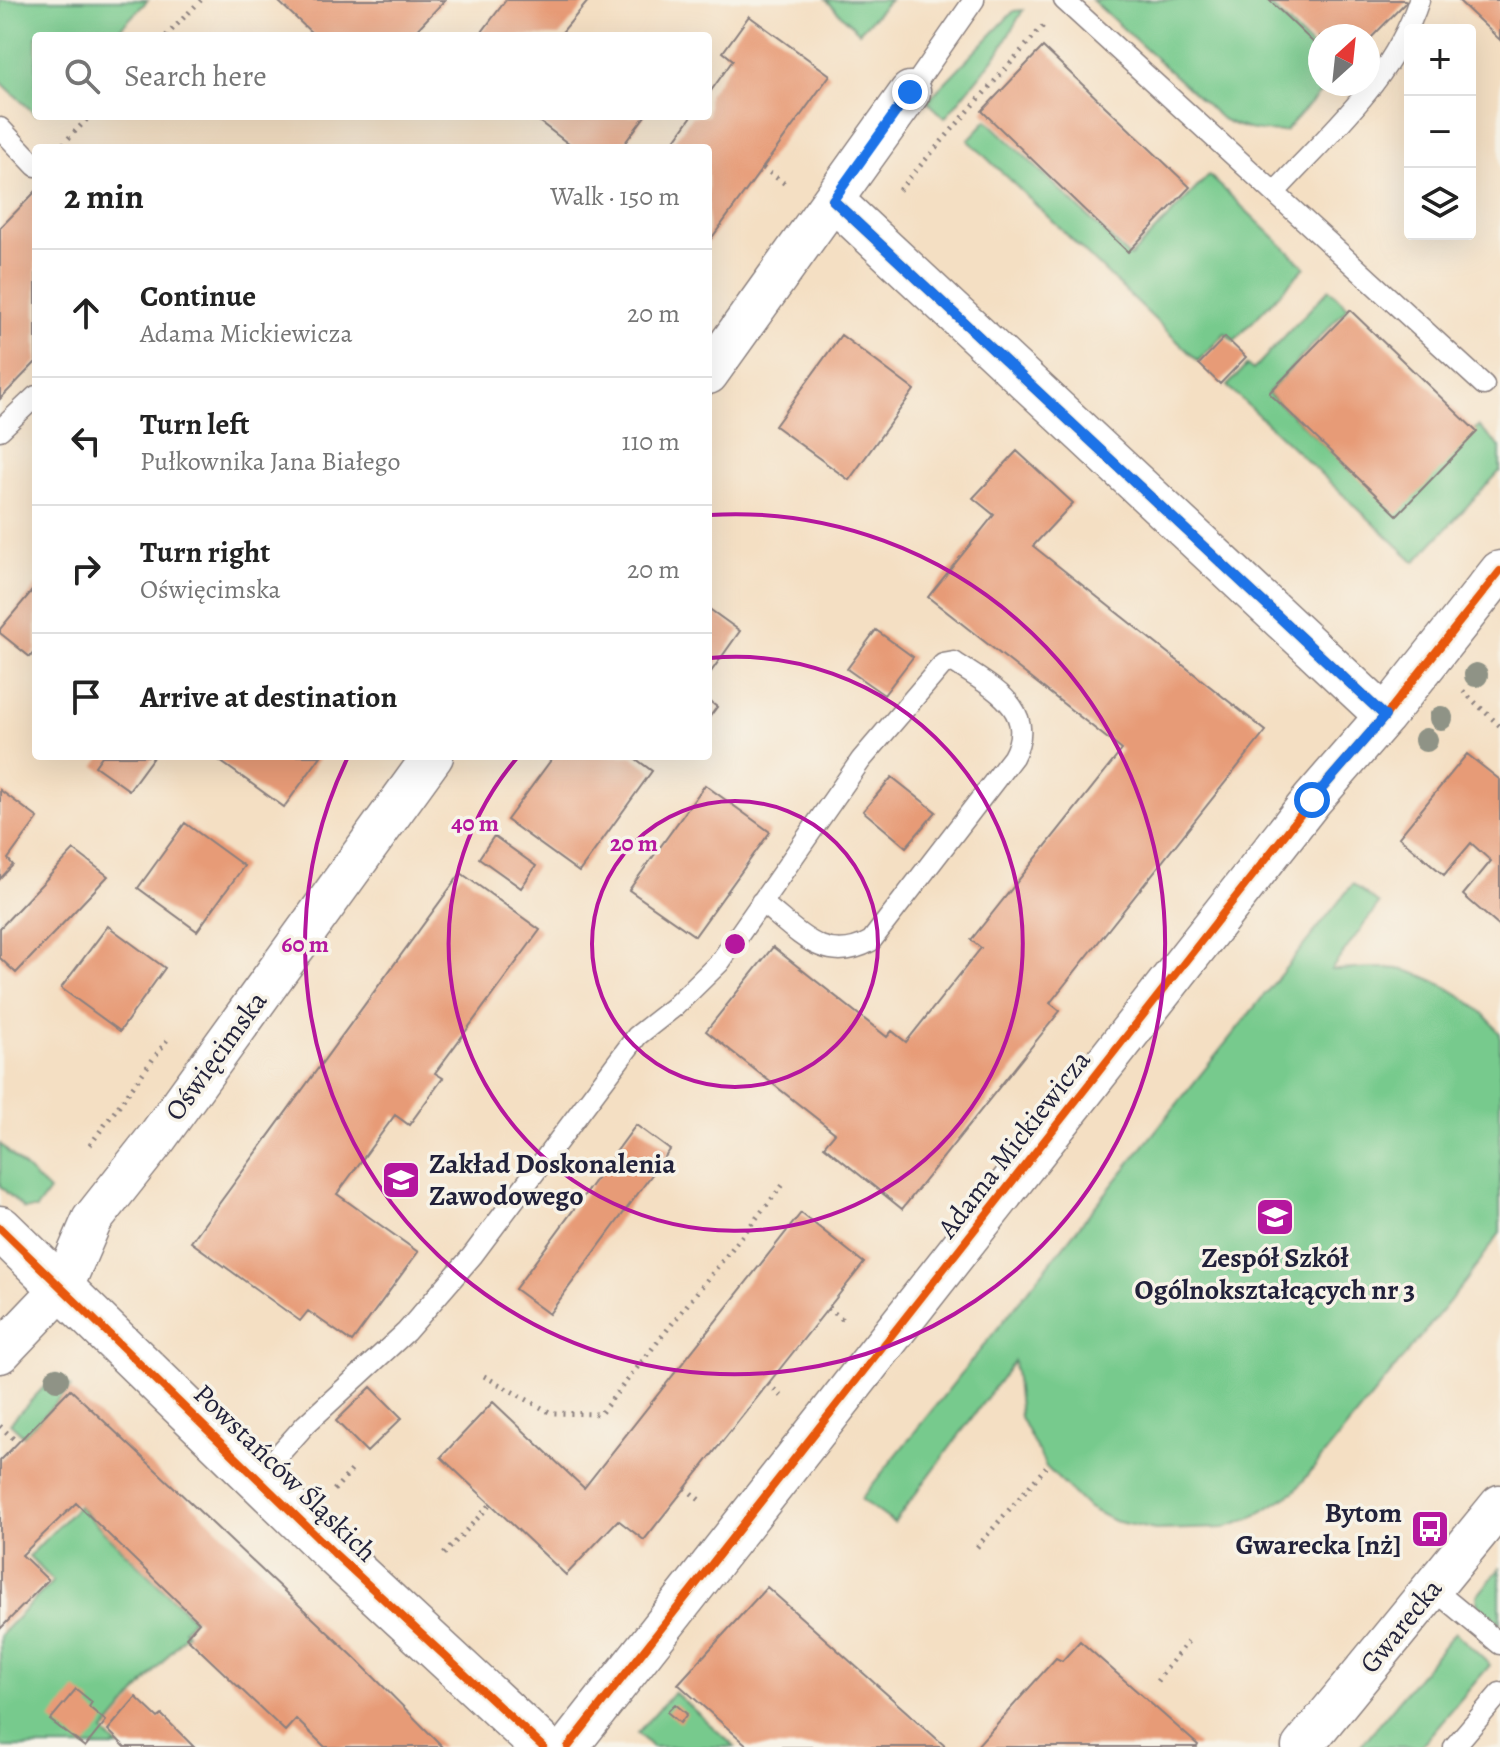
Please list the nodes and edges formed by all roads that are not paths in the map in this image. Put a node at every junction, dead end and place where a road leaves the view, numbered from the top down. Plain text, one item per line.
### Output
1 (974, 0) edge
2 (1419, 0) edge
3 (1065, 1) edge
4 (910, 92) joint
5 (0, 128) edge
6 (32, 162) edge
7 (1276, 191) junction
8 (814, 196) junction
9 (712, 367) edge
10 (1484, 385) dead end
11 (32, 400) edge
12 (0, 430) edge
13 (1500, 571) edge
14 (1385, 716) junction
15 (430, 760) edge
16 (761, 902) junction
17 (0, 1228) edge
18 (63, 1287) junction
19 (0, 1353) edge
20 (257, 1479) junction
21 (1500, 1505) edge
22 (1432, 1588) junction
23 (1500, 1644) edge
24 (1500, 1693) edge
25 (543, 1747) edge
26 (568, 1747) edge
27 (1302, 1747) edge
28 (1454, 1747) edge

1 - 4 lane
2 - 7 lane
3 - 7 lane
4 - 8 street
5 - 6 lane
7 - 10 lane
8 - 9 street
8 - 14 street
11 - 12 lane
13 - 14 street, Adama Mickiewicza
14 - 26 street, Adama Mickiewicza
15 - 18 street, Oświęcimska
16 - 16 lane
16 - 20 lane
17 - 18 street, Powstańców Śląskich
18 - 19 street, Oświęcimska
18 - 20 street, Powstańców Śląskich
20 - 25 street, Powstańców Śląskich
21 - 22 street, Gwarecka
22 - 23 lane
22 - 27 street, Gwarecka
24 - 28 lane

